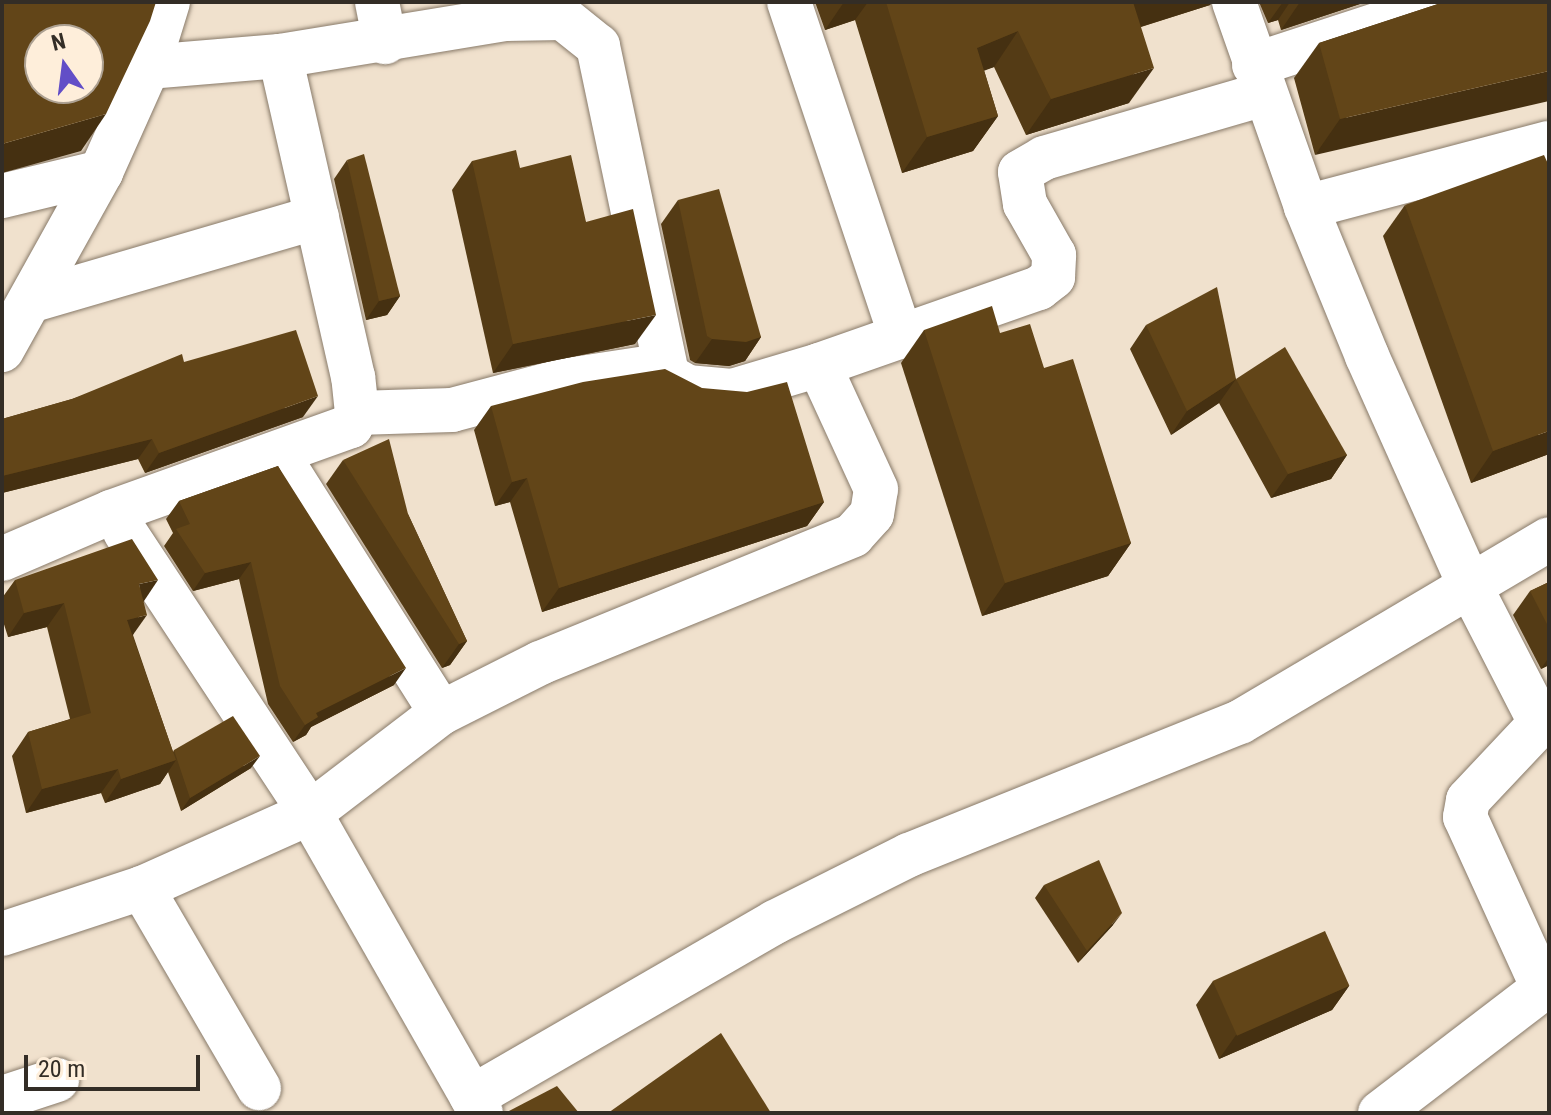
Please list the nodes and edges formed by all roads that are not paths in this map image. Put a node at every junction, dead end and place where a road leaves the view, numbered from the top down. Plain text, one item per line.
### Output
1 (168, 2) edge
2 (789, 2) edge
3 (1234, 2) edge
4 (1447, 2) edge
5 (580, 10) edge
6 (381, 22) edge
7 (280, 56) junction
8 (148, 67) junction
9 (1259, 80) junction
10 (1542, 145) edge
11 (101, 172) junction
12 (1549, 190) edge
13 (2, 196) edge
14 (1306, 207) junction
15 (317, 217) junction
16 (30, 301) junction
17 (901, 337) junction
18 (2, 350) edge
19 (819, 365) junction
20 (667, 373) junction
21 (357, 413) junction
22 (278, 455) junction
23 (111, 512) junction
24 (1549, 539) edge
25 (2, 559) edge
26 (1469, 584) junction
27 (441, 713) junction
28 (1544, 717) edge
29 (310, 813) junction
30 (142, 888) junction
31 (2, 934) edge
32 (1546, 986) edge
33 (57, 1080) dead end
34 (259, 1088) dead end
35 (2, 1098) edge
36 (476, 1105) edge
37 (1380, 1113) edge

1 - 8 street
2 - 17 street
3 - 9 street
4 - 9 street
5 - 6 street
5 - 20 street
6 - 7 street
7 - 8 street
7 - 15 street
8 - 11 street
9 - 14 street
9 - 17 street
10 - 12 street
10 - 14 street
11 - 13 street
11 - 16 street
14 - 26 street
15 - 16 street
15 - 21 street
16 - 18 street
17 - 19 street
19 - 20 street
19 - 27 street
20 - 21 street
21 - 22 street
22 - 23 street
22 - 27 street
23 - 25 street
23 - 29 street
24 - 26 street
26 - 28 street
26 - 36 street
27 - 29 street
28 - 32 street
29 - 30 street
29 - 36 street
30 - 31 street
30 - 34 street
32 - 37 street
33 - 35 street

